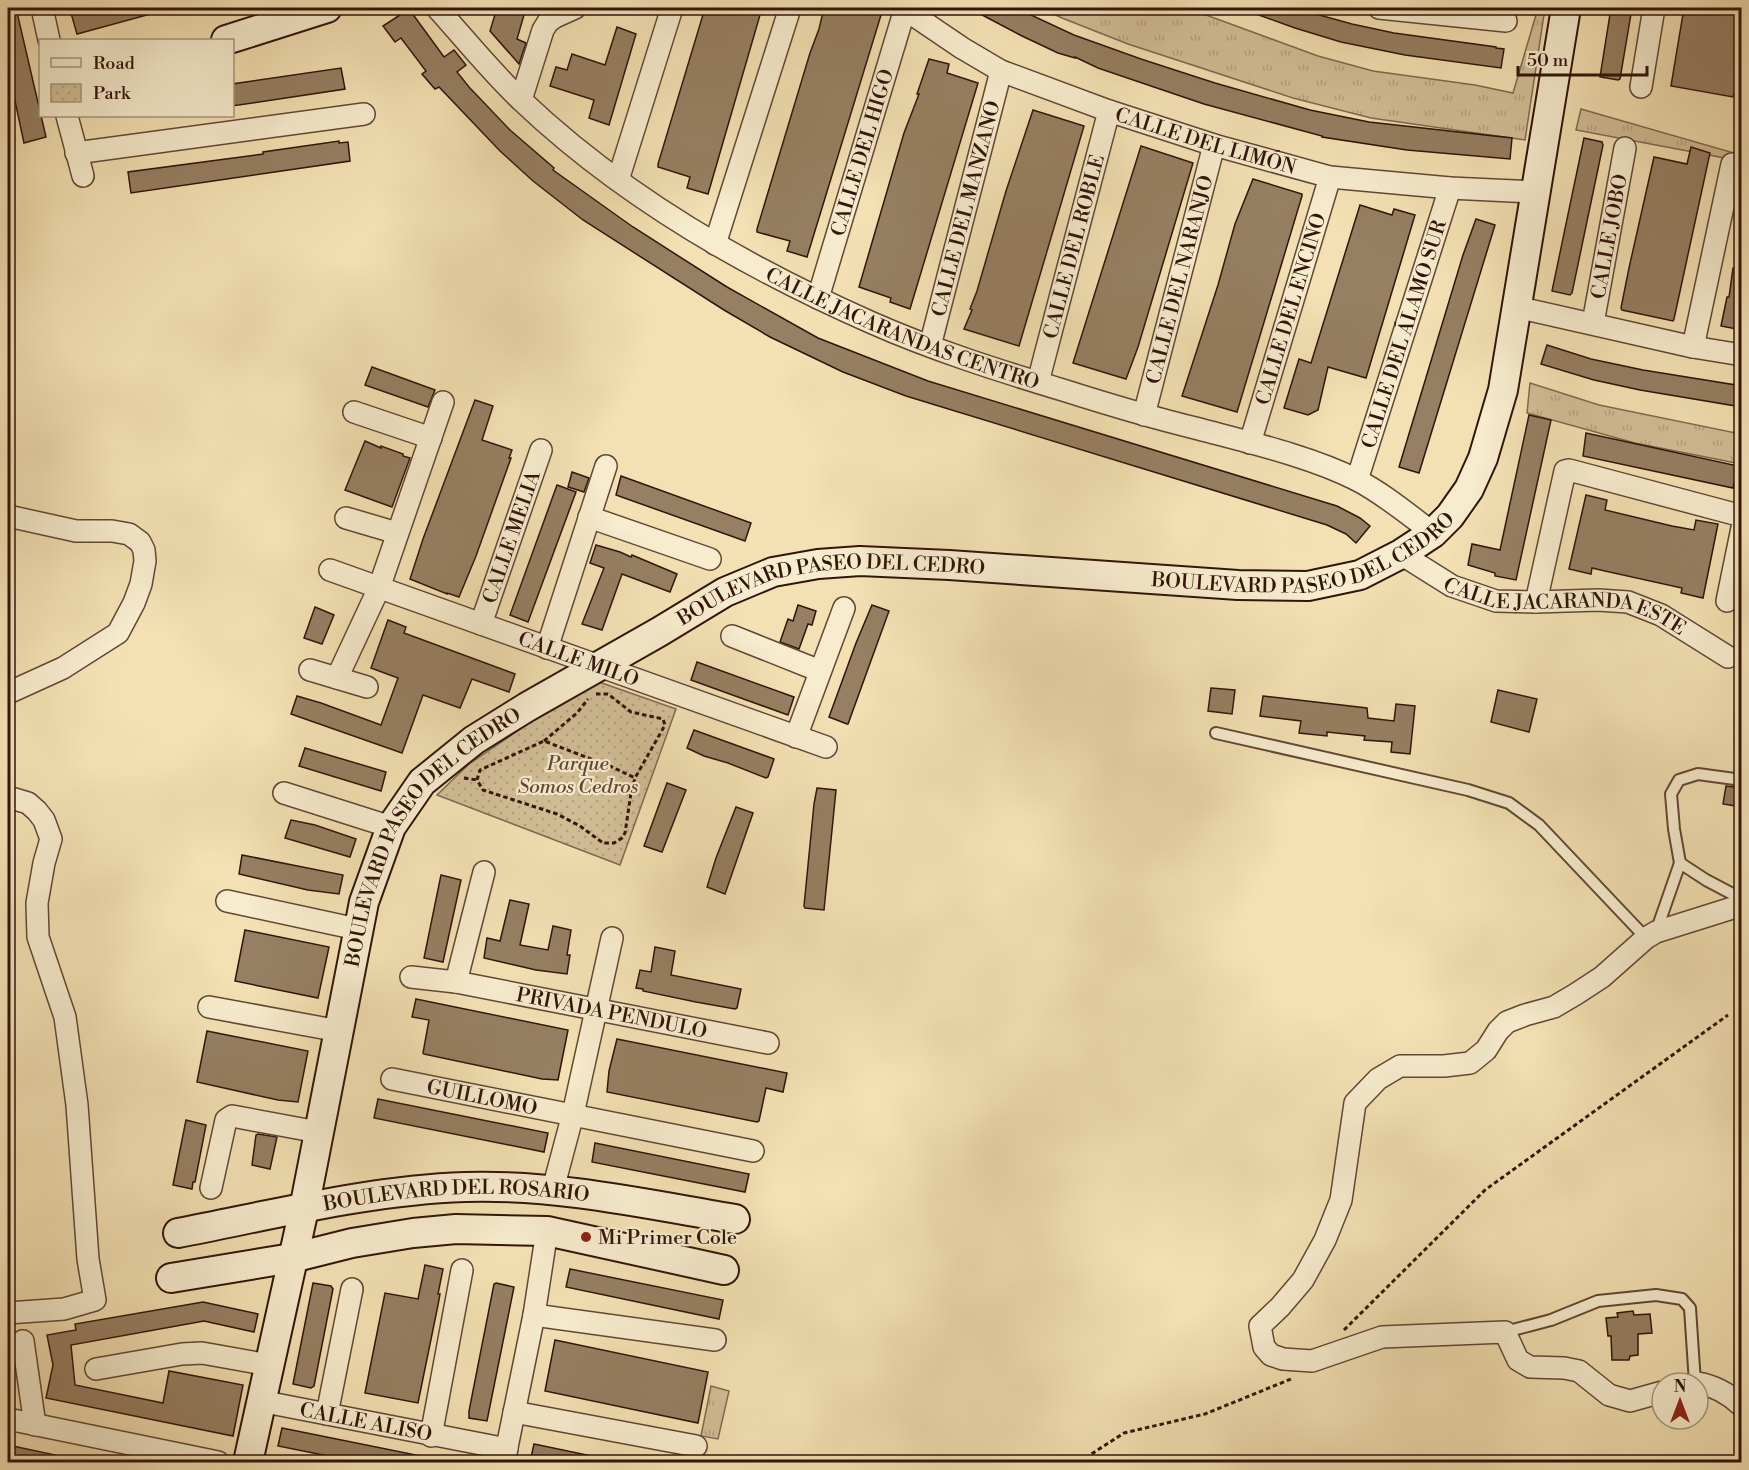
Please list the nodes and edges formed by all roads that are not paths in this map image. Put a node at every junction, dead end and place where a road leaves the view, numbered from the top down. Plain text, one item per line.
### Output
1 (42, 8) edge
2 (327, 8) edge
3 (437, 8) edge
4 (575, 8) edge
5 (672, 8) edge
6 (790, 8) edge
7 (904, 8) edge
8 (1379, 8) edge
9 (1566, 8) edge
10 (1654, 8) edge
11 (1506, 21) dead end
12 (49, 39) edge
13 (229, 39) edge
14 (1001, 71) junction
15 (1641, 87) dead end
16 (521, 100) junction
17 (1109, 111) junction
18 (364, 114) dead end
19 (67, 117) edge
20 (1214, 145) junction
21 (1625, 148) dead end
22 (76, 153) junction
23 (1732, 164) dead end
24 (83, 176) dead end
25 (1330, 177) junction
26 (618, 180) junction
27 (1450, 188) junction
28 (1534, 192) junction
29 (715, 244) junction
30 (818, 298) junction
31 (1516, 307) junction
32 (1593, 323) junction
33 (930, 346) junction
34 (1693, 346) junction
35 (1742, 355) edge
36 (1038, 382) junction
37 (443, 402) dead end
38 (354, 412) dead end
39 (1143, 415) junction
40 (431, 438) junction
41 (1250, 443) junction
42 (541, 450) dead end
43 (606, 466) dead end
44 (1357, 480) junction
45 (8, 516) edge
46 (1742, 516) edge
47 (589, 517) junction
48 (346, 518) dead end
49 (1742, 528) edge
50 (1433, 532) junction
51 (397, 533) junction
52 (1401, 554) junction
53 (710, 559) dead end
54 (330, 570) dead end
55 (379, 588) junction
56 (1727, 601) dead end
57 (1536, 602) junction
58 (844, 608) dead end
59 (481, 624) junction
60 (732, 636) dead end
61 (547, 648) junction
62 (1728, 657) dead end
63 (598, 666) junction
64 (310, 670) dead end
65 (820, 671) junction
66 (337, 678) junction
67 (367, 687) dead end
68 (8, 693) edge
69 (1216, 733) dead end
70 (796, 736) junction
71 (826, 747) dead end
72 (1742, 780) edge
73 (284, 793) dead end
74 (8, 797) edge
75 (391, 827) junction
76 (1680, 863) junction
77 (484, 872) dead end
78 (1742, 899) edge
79 (226, 901) dead end
80 (1742, 906) edge
81 (357, 929) junction
82 (1651, 935) junction
83 (612, 938) dead end
84 (411, 977) dead end
85 (456, 982) junction
86 (209, 1007) dead end
87 (596, 1010) junction
88 (339, 1031) junction
89 (768, 1043) dead end
90 (392, 1079) dead end
91 (573, 1114) junction
92 (318, 1132) junction
93 (753, 1151) dead end
94 (212, 1188) dead end
95 (553, 1189) junction
96 (304, 1209) junction
97 (735, 1219) dead end
98 (547, 1231) junction
99 (178, 1233) dead end
100 (292, 1258) junction
101 (462, 1270) dead end
102 (724, 1270) dead end
103 (171, 1278) dead end
104 (352, 1289) dead end
105 (8, 1313) edge
106 (534, 1315) junction
107 (1505, 1332) junction
108 (715, 1340) dead end
109 (23, 1341) dead end
110 (269, 1365) junction
111 (96, 1369) dead end
112 (1695, 1371) edge
113 (1710, 1387) edge
114 (1650, 1395) edge
115 (260, 1401) junction
116 (1742, 1406) edge
117 (514, 1412) junction
118 (327, 1414) junction
119 (8, 1419) edge
120 (35, 1425) junction
121 (431, 1436) junction
122 (696, 1446) dead end
123 (506, 1456) edge
124 (218, 1462) edge
125 (248, 1462) edge

1 - 12 street
2 - 13 street
3 - 16 street, CALLE JACARANDAS CENTRO
4 - 16 street
5 - 26 street
6 - 29 street
7 - 14 street, CALLE DEL LIMÓN
7 - 30 street, CALLE DEL HIGO
8 - 11 street
9 - 28 street, BOULEVARD PASEO DEL CEDRO
10 - 15 street
14 - 17 street, CALLE DEL LIMÓN
14 - 33 street, CALLE DEL MANZANO
16 - 26 street, CALLE JACARANDAS CENTRO
17 - 20 street, CALLE DEL LIMÓN
17 - 36 street, CALLE DEL ROBLE
18 - 22 street
19 - 22 street
20 - 25 street, CALLE DEL LIMÓN
20 - 39 street, CALLE DEL NARANJO
21 - 32 street, CALLE JOBO
22 - 24 street
23 - 34 street
25 - 27 street, CALLE DEL LIMÓN
25 - 41 street, CALLE DEL ENCINO
26 - 29 street, CALLE JACARANDAS CENTRO
27 - 28 street, CALLE DEL LIMÓN
27 - 44 street, CALLE DEL ÁLAMO SUR
28 - 31 street, BOULEVARD PASEO DEL CEDRO
29 - 30 street, CALLE JACARANDAS CENTRO
30 - 33 street, CALLE JACARANDAS CENTRO
31 - 32 street
31 - 50 street, BOULEVARD PASEO DEL CEDRO
32 - 34 street
33 - 36 street, CALLE JACARANDAS CENTRO
34 - 35 street
36 - 39 street, CALLE JACARANDAS CENTRO
37 - 40 street
38 - 40 street
39 - 41 street, CALLE JACARANDAS CENTRO
40 - 51 street
41 - 44 street, CALLE JACARANDAS CENTRO
42 - 59 street, CALLE MELIA
43 - 47 street
44 - 50 street, CALLE JACARANDAS CENTRO
45 - 68 street
46 - 57 street
47 - 53 street
47 - 61 street
48 - 51 street
49 - 56 street
50 - 52 street, BOULEVARD PASEO DEL CEDRO
51 - 55 street
52 - 57 street, CALLE JACARANDA ESTE
52 - 63 street, BOULEVARD PASEO DEL CEDRO
54 - 55 street, CALLE MILO
55 - 59 street, CALLE MILO
55 - 66 street
57 - 62 street, CALLE JACARANDA ESTE
58 - 65 street
59 - 61 street, CALLE MILO
60 - 65 street
61 - 63 street, CALLE MILO
63 - 70 street, CALLE MILO
63 - 75 street, BOULEVARD PASEO DEL CEDRO
64 - 66 street
65 - 70 street
66 - 67 street
69 - 82 lane
70 - 71 street, CALLE MILO
72 - 76 lane
73 - 75 street
74 - 105 street
75 - 81 street, BOULEVARD PASEO DEL CEDRO
76 - 78 lane
76 - 82 lane
77 - 85 street
79 - 81 street
80 - 82 street
81 - 88 street, BOULEVARD PASEO DEL CEDRO
82 - 107 street
83 - 87 street
84 - 85 street, PRIVADA PENDULO
85 - 87 street, PRIVADA PENDULO
86 - 88 street
87 - 89 street, PRIVADA PENDULO
87 - 91 street
88 - 92 street, BOULEVARD PASEO DEL CEDRO
90 - 91 street, GUILLOMO
91 - 93 street, GUILLOMO
91 - 95 street
92 - 94 street
92 - 96 street, BOULEVARD PASEO DEL CEDRO
95 - 96 street, BOULEVARD DEL ROSARIO
95 - 97 street, BOULEVARD DEL ROSARIO
96 - 99 street, BOULEVARD DEL ROSARIO
96 - 100 street, BOULEVARD PASEO DEL CEDRO
98 - 100 street, BOULEVARD DEL ROSARIO
98 - 102 street, BOULEVARD DEL ROSARIO
98 - 106 street
100 - 103 street, BOULEVARD DEL ROSARIO
100 - 110 street, BOULEVARD PASEO DEL CEDRO
101 - 121 street
104 - 118 street
106 - 108 street
106 - 117 street
107 - 112 lane
107 - 114 street
109 - 120 street
110 - 111 street
110 - 115 street, BOULEVARD PASEO DEL CEDRO
113 - 116 street
115 - 118 street, CALLE ALISO
115 - 125 street, BOULEVARD PASEO DEL CEDRO
117 - 122 street
117 - 123 street
118 - 121 street, CALLE ALISO
119 - 120 street
120 - 124 street
121 - 123 street, CALLE ALISO

